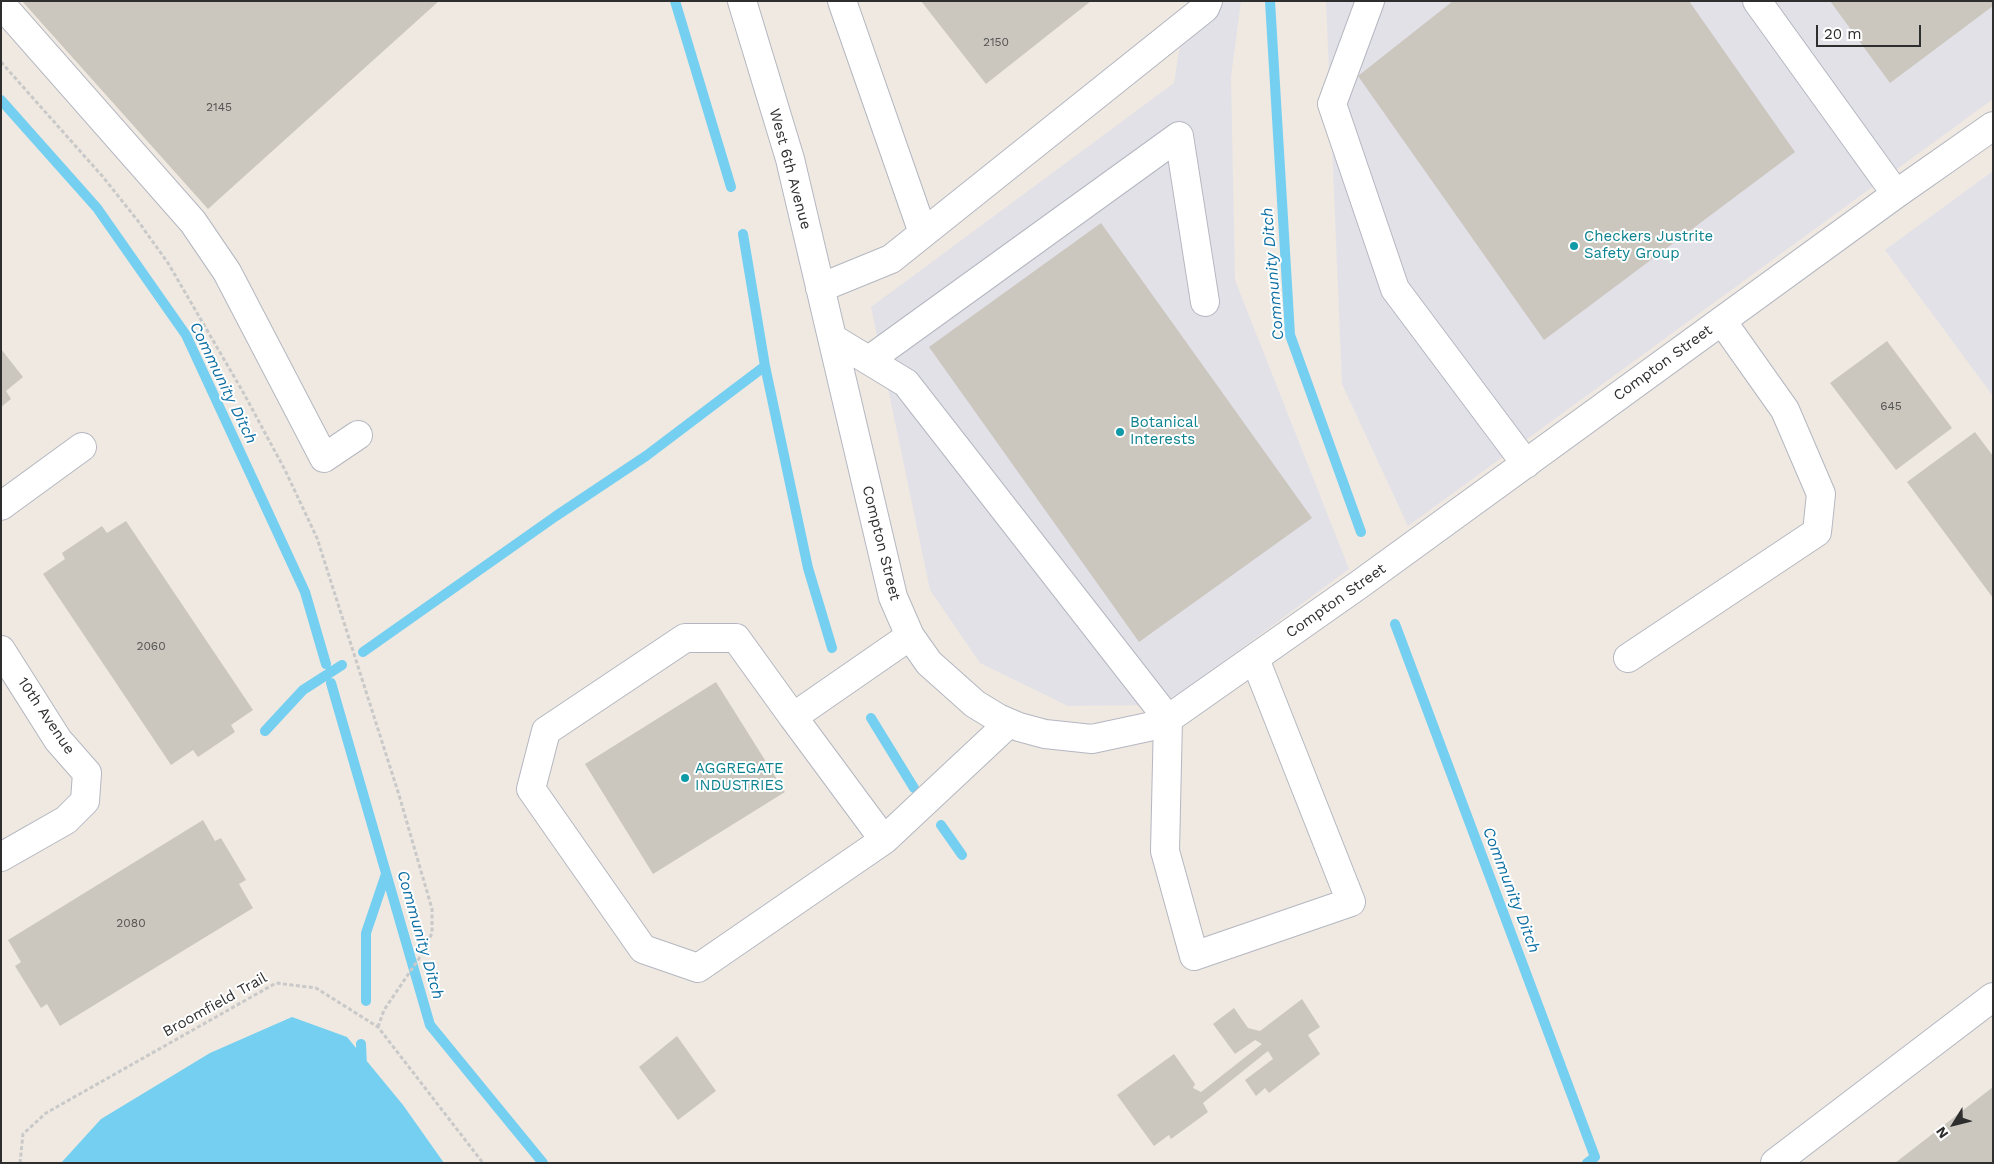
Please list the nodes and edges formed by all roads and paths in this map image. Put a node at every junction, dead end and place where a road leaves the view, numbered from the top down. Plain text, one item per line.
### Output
1 (742, 1) edge
2 (842, 1) edge
3 (1208, 1) edge
4 (1370, 1) edge
5 (1757, 1) edge
6 (1, 4) edge
7 (1, 62) edge
8 (1993, 126) edge
9 (1896, 194) junction
10 (923, 233) junction
11 (820, 288) junction
12 (1205, 302) dead end
13 (1722, 321) junction
14 (832, 338) junction
15 (869, 360) junction
16 (358, 435) dead end
17 (82, 447) dead end
18 (1526, 464) junction
19 (1, 506) edge
20 (910, 636) junction
21 (1, 650) edge
22 (1628, 658) dead end
23 (1255, 659) junction
24 (793, 716) junction
25 (1168, 720) junction
26 (1009, 722) junction
27 (884, 840) junction
28 (1, 857) edge
29 (1993, 997) edge
30 (378, 1027) junction
31 (20, 1163) edge
32 (483, 1163) edge
33 (1775, 1163) edge

1 - 11 street, West 6th Avenue
2 - 10 street
3 - 10 street
4 - 18 street
5 - 9 street
6 - 16 street
7 - 30 path
8 - 9 street, Compton Street
9 - 13 street, Compton Street
10 - 11 street
11 - 14 street, West 6th Avenue
12 - 15 street
13 - 18 street, Compton Street
13 - 22 street
14 - 15 street
14 - 20 street, Compton Street
15 - 25 street
17 - 19 street
18 - 23 street, Compton Street
20 - 24 street
20 - 26 street, Compton Street
21 - 28 street, 10th Avenue
23 - 25 street, Compton Street
23 - 25 street
24 - 27 street
24 - 27 street
25 - 26 street, Compton Street
26 - 27 street
29 - 33 street
30 - 31 path, Broomfield Trail
30 - 32 path, Broomfield Trail

